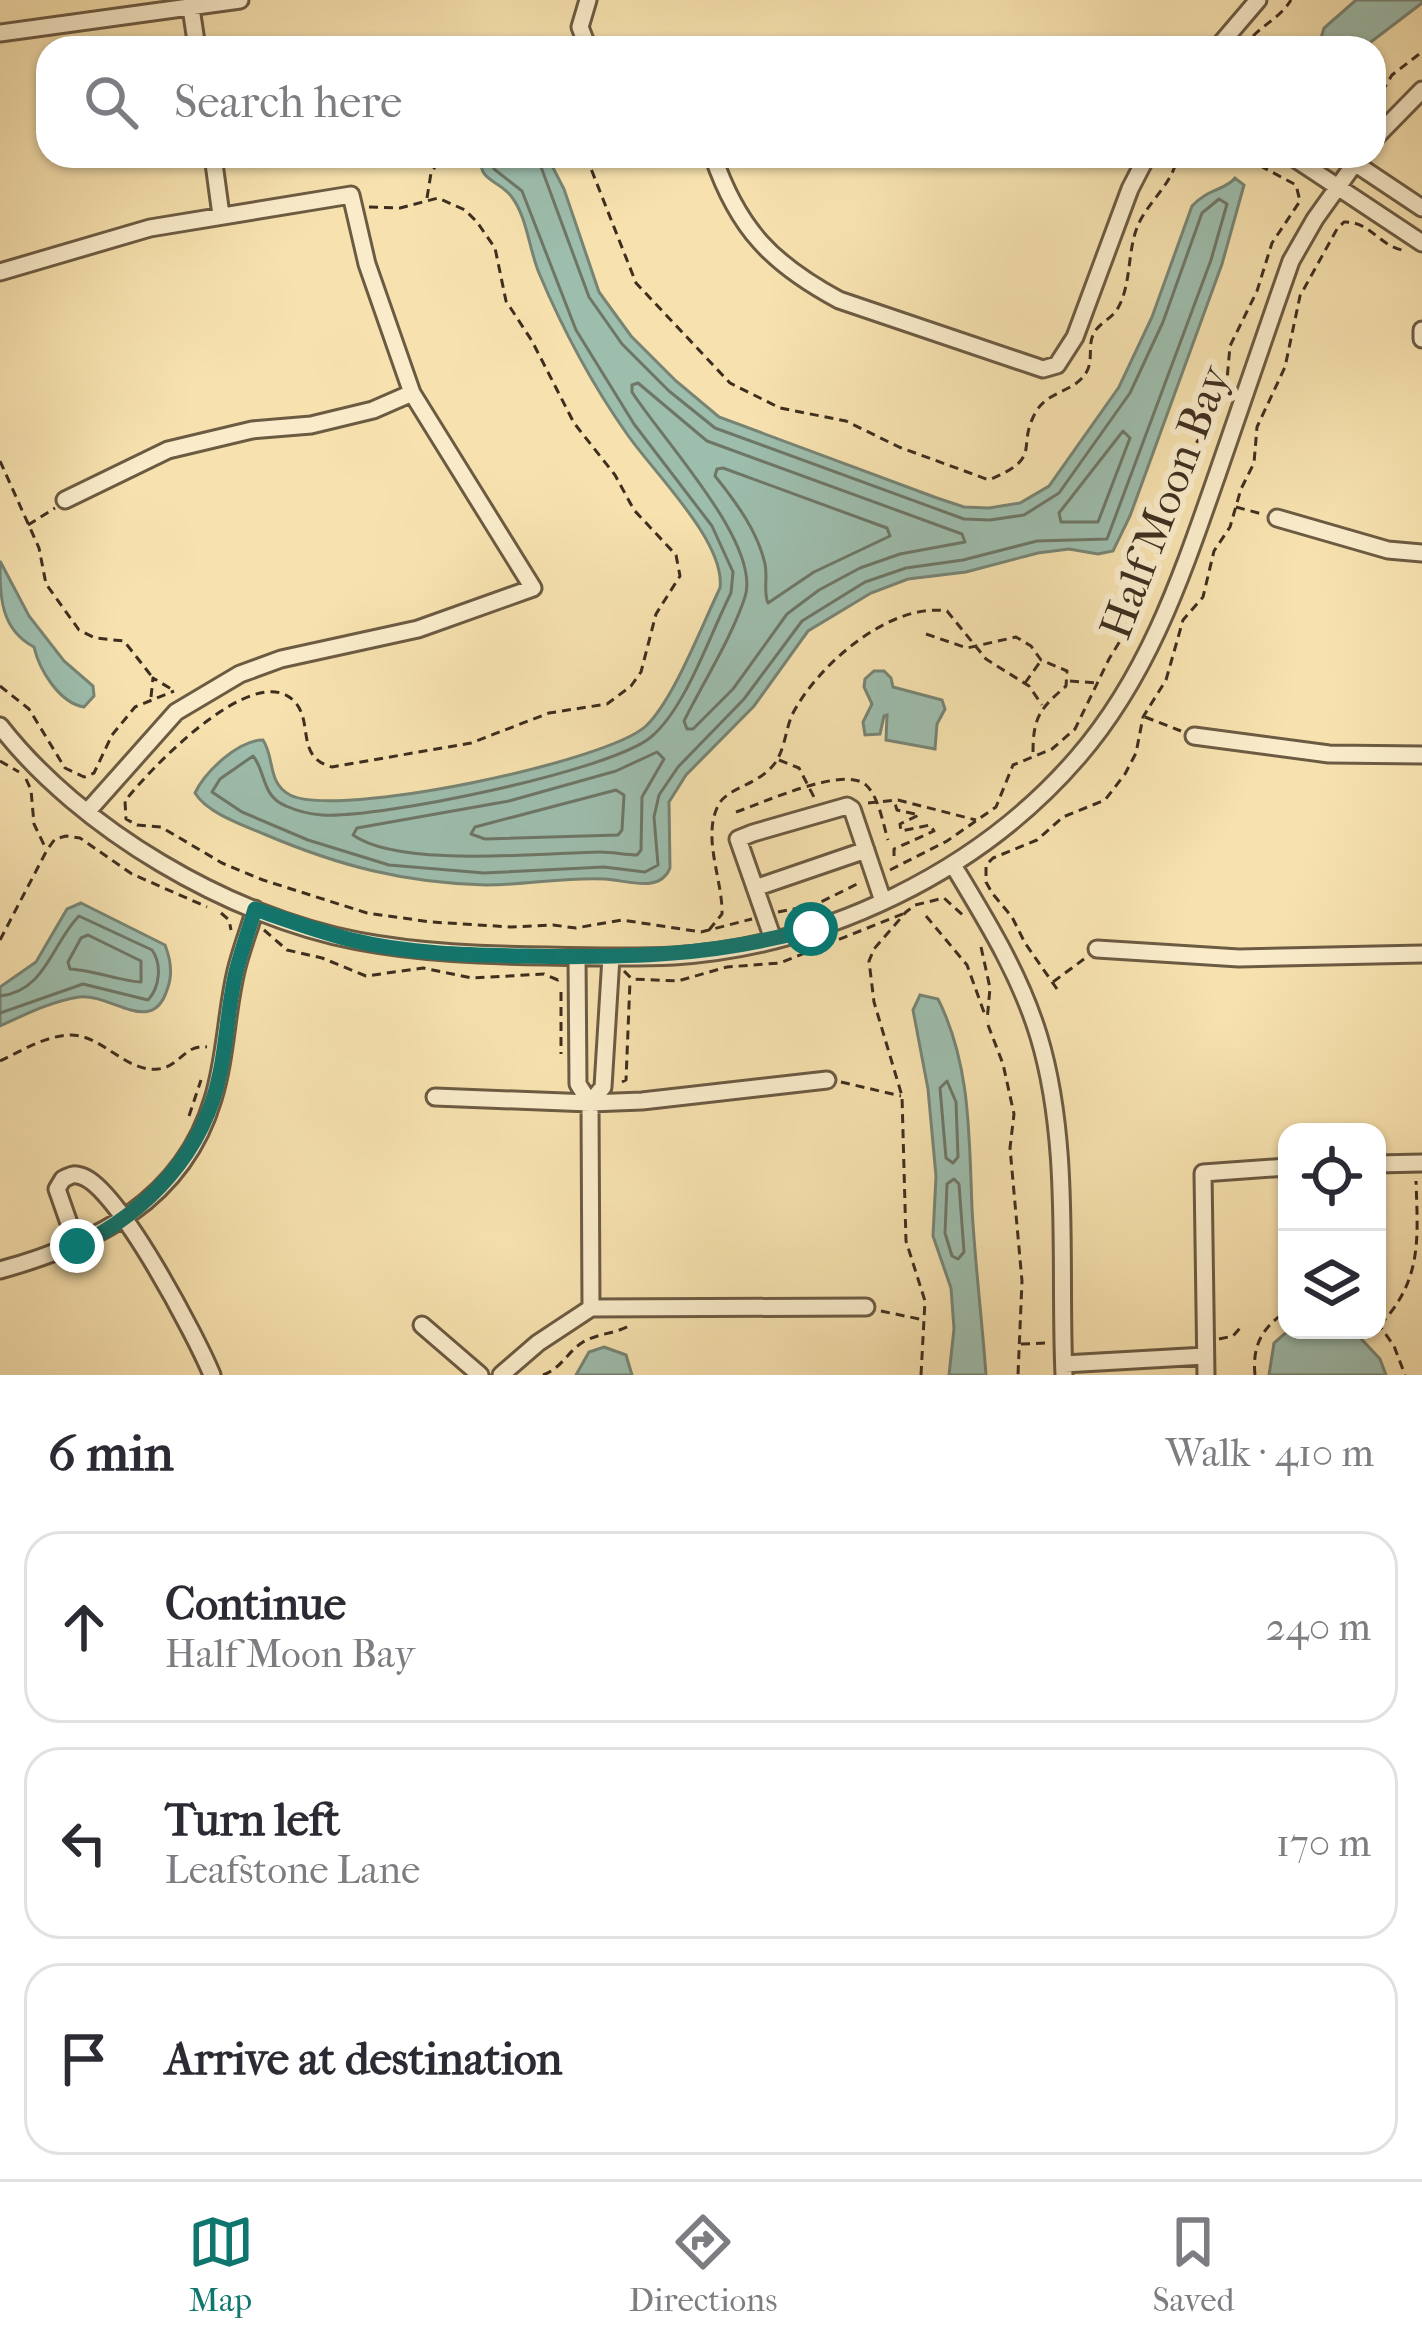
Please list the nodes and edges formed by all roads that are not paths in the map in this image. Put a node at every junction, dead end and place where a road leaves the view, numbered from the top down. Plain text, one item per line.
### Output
1 (240, 0) edge
2 (588, 0) edge
3 (1258, 0) edge
4 (191, 8) junction
5 (0, 33) edge
6 (195, 36) edge
7 (584, 36) edge
8 (1227, 36) edge
9 (1422, 90) edge
10 (1386, 128) edge
11 (215, 168) edge
12 (718, 168) edge
13 (1141, 168) edge
14 (1309, 168) edge
15 (1348, 168) edge
16 (1367, 168) edge
17 (1338, 188) junction
18 (1422, 208) edge
19 (221, 215) junction
20 (1422, 243) edge
21 (0, 272) edge
22 (412, 393) junction
23 (65, 500) road end
24 (1277, 518) road end
25 (1422, 553) edge
26 (0, 726) edge
27 (1194, 736) road end
28 (1422, 755) edge
29 (87, 812) junction
30 (866, 850) junction
31 (953, 865) junction
32 (755, 888) junction
33 (883, 901) junction
34 (255, 909) junction
35 (773, 940) junction
36 (1097, 950) road end
37 (1422, 954) edge
38 (578, 957) junction
39 (610, 957) junction
40 (827, 1080) road end
41 (435, 1097) dead end
42 (590, 1103) junction
43 (1422, 1163) edge
44 (1386, 1164) edge
45 (1278, 1167) edge
46 (125, 1219) junction
47 (77, 1246) junction
48 (0, 1270) edge
49 (866, 1307) road end
50 (591, 1309) junction
51 (422, 1324) dead end
52 (1205, 1348) junction
53 (1064, 1370) edge
54 (212, 1375) edge
55 (480, 1375) edge
56 (501, 1375) edge
57 (1206, 1375) edge

1 - 4 street
2 - 7 street
3 - 8 street
4 - 5 street
4 - 6 street
9 - 10 street
11 - 19 street
12 - 13 street
14 - 17 street
15 - 17 street, Half Moon Bay
16 - 18 street
17 - 20 street
17 - 31 street, Half Moon Bay
19 - 21 street
19 - 22 street
22 - 23 street
22 - 29 street
24 - 25 street
26 - 29 street, Half Moon Bay
27 - 28 street
29 - 34 street, Half Moon Bay
30 - 32 street
30 - 32 street
30 - 33 street
31 - 33 street, Half Moon Bay
31 - 53 street
32 - 35 street
33 - 35 street, Half Moon Bay
34 - 38 street, Half Moon Bay
34 - 46 street
35 - 39 street, Half Moon Bay
36 - 37 street
38 - 39 street, Half Moon Bay
38 - 42 street
39 - 42 street
40 - 42 street
41 - 42 street
42 - 50 street
43 - 44 street
45 - 52 street
46 - 47 street
46 - 47 street
46 - 54 street
47 - 48 street
49 - 50 street
50 - 56 street
51 - 55 street
52 - 53 street
52 - 57 street

